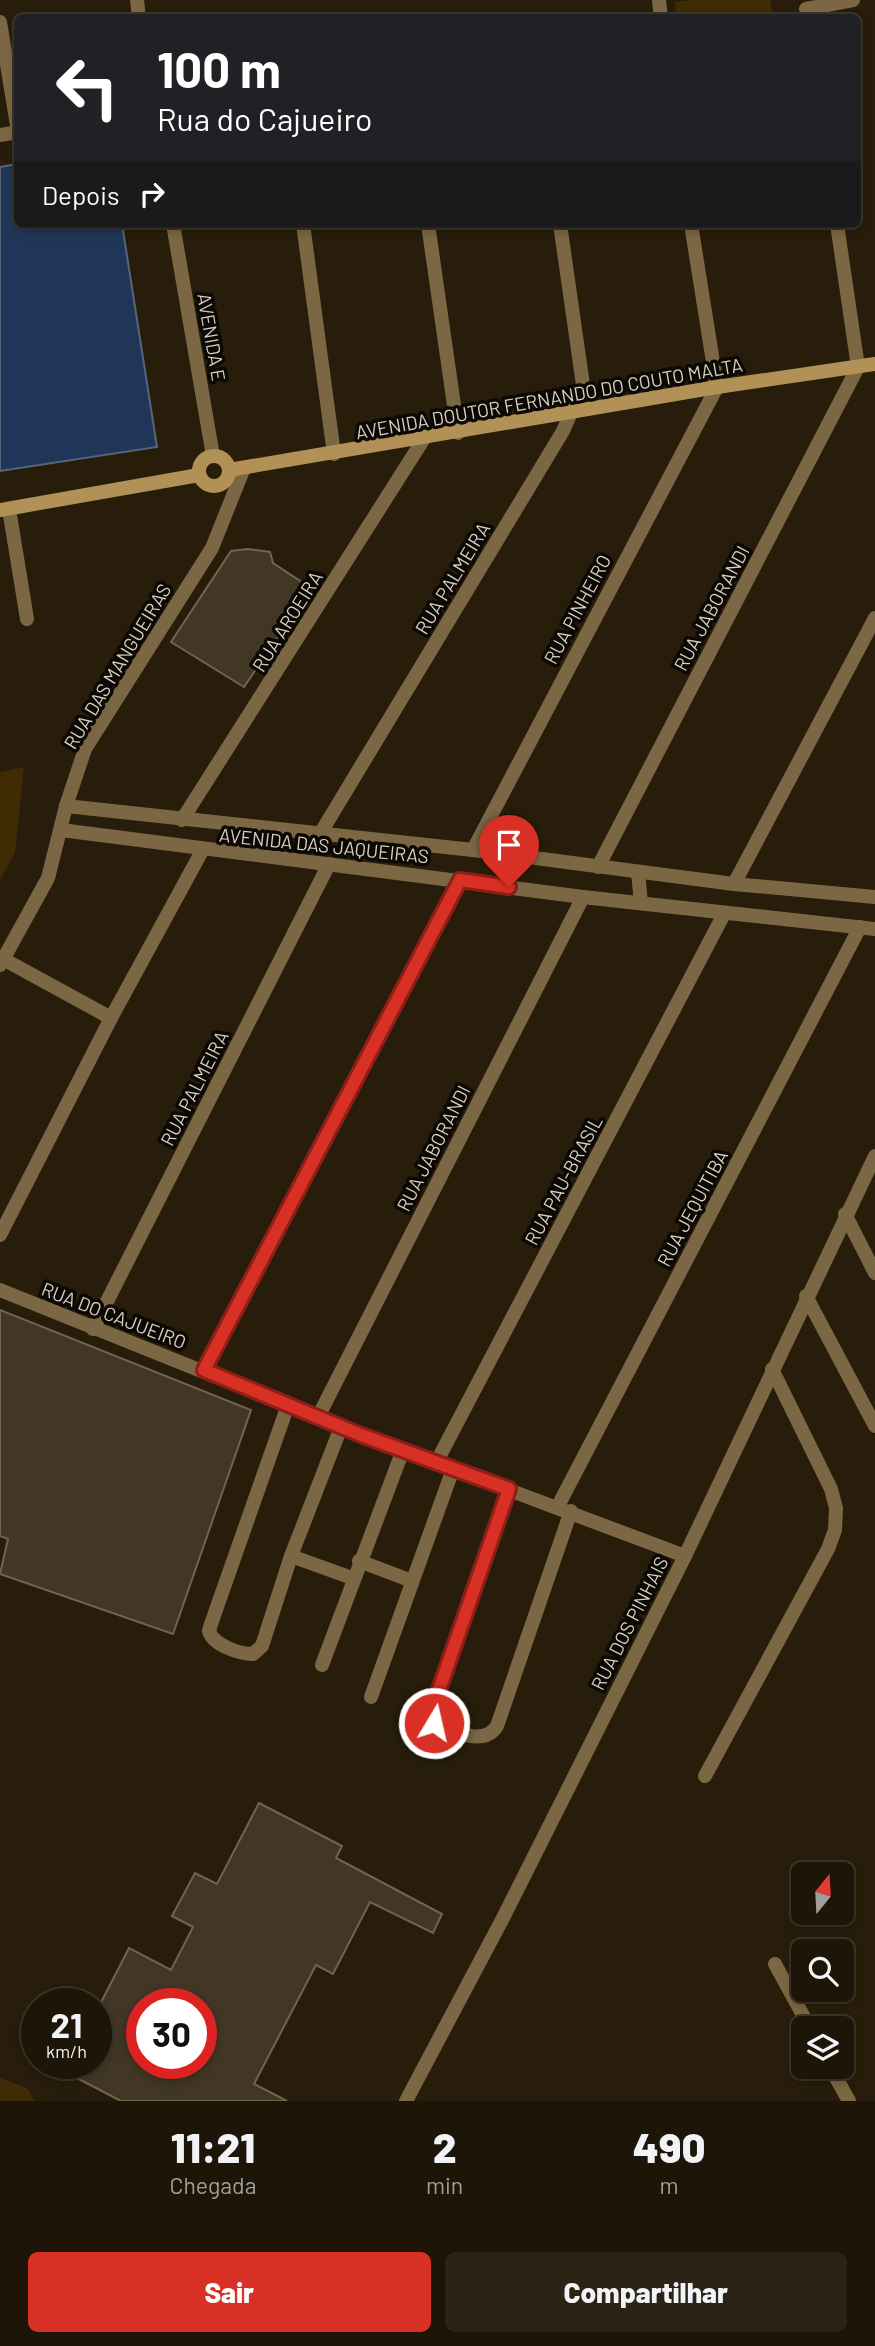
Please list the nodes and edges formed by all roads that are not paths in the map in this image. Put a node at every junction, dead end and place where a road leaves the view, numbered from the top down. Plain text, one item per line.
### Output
1 (853, 0) edge
2 (806, 9) edge
3 (0, 22) edge
4 (14, 108) edge
5 (174, 228) edge
6 (304, 228) edge
7 (429, 228) edge
8 (562, 228) edge
9 (692, 228) edge
10 (838, 228) edge
11 (875, 364) edge
12 (858, 367) junction
13 (717, 387) junction
14 (572, 412) junction
15 (458, 433) junction
16 (423, 440) junction
17 (334, 454) junction
18 (213, 456) junction
19 (244, 468) junction
20 (229, 470) junction
21 (200, 475) junction
22 (4, 510) edge
23 (875, 618) edge
24 (27, 619) dead end
25 (66, 806) junction
26 (182, 820) junction
27 (61, 830) junction
28 (320, 835) junction
29 (202, 850) junction
30 (473, 850) junction
31 (329, 864) junction
32 (598, 867) junction
33 (638, 872) junction
34 (460, 880) junction
35 (734, 884) junction
36 (874, 894) edge
37 (583, 897) junction
38 (641, 903) junction
39 (724, 914) junction
40 (860, 928) junction
41 (875, 929) edge
42 (2, 962) edge
43 (111, 1018) junction
44 (875, 1156) edge
45 (845, 1214) junction
46 (0, 1235) edge
47 (875, 1273) edge
48 (0, 1290) edge
49 (806, 1296) junction
50 (93, 1329) junction
51 (772, 1369) junction
52 (204, 1370) junction
53 (288, 1405) junction
54 (318, 1417) junction
55 (875, 1426) edge
56 (341, 1427) junction
57 (403, 1450) junction
58 (436, 1463) junction
59 (453, 1469) junction
60 (509, 1489) junction
61 (564, 1509) junction
62 (291, 1556) junction
63 (685, 1556) junction
64 (359, 1561) junction
65 (352, 1578) junction
66 (412, 1581) junction
67 (321, 1665) dead end
68 (371, 1697) dead end
69 (705, 1776) dead end
70 (775, 1964) dead end
71 (803, 2016) edge
72 (837, 2079) edge
73 (406, 2101) edge
74 (849, 2101) edge

1 - 2 street
3 - 4 street
5 - 18 street, AVENIDA E
6 - 17 street
7 - 15 street
8 - 14 street, RUA PALMEIRA
9 - 13 street
10 - 12 street
11 - 12 street, AVENIDA DOUTOR FERNANDO DO COUTO MALTA
12 - 13 street, AVENIDA DOUTOR FERNANDO DO COUTO MALTA
12 - 32 street, RUA JABORANDI
13 - 14 street, AVENIDA DOUTOR FERNANDO DO COUTO MALTA
13 - 30 street, RUA PINHEIRO
14 - 15 street, AVENIDA DOUTOR FERNANDO DO COUTO MALTA
14 - 28 street, RUA PALMEIRA
15 - 16 street, AVENIDA DOUTOR FERNANDO DO COUTO MALTA
16 - 17 street, AVENIDA DOUTOR FERNANDO DO COUTO MALTA
16 - 26 street, RUA AROEIRA
17 - 19 street, AVENIDA DOUTOR FERNANDO DO COUTO MALTA
18 - 20 street
18 - 21 street
19 - 20 street, AVENIDA DOUTOR FERNANDO DO COUTO MALTA
19 - 25 street, RUA DAS MANGUEIRAS
20 - 21 street, AVENIDA DOUTOR FERNANDO DO COUTO MALTA
21 - 22 street, AVENIDA DOUTOR FERNANDO DO COUTO MALTA
22 - 24 street
23 - 35 street
25 - 26 street, AVENIDA DAS JAQUEIRAS
25 - 27 street, RUA DAS MANGUEIRAS
26 - 28 street, AVENIDA DAS JAQUEIRAS
27 - 29 street, AVENIDA DAS JAQUEIRAS
27 - 42 street, RUA DAS MANGUEIRAS
28 - 30 street, AVENIDA DAS JAQUEIRAS
29 - 31 street, AVENIDA DAS JAQUEIRAS
29 - 43 street
30 - 32 street, AVENIDA DAS JAQUEIRAS
31 - 34 street, AVENIDA DAS JAQUEIRAS
31 - 50 street, RUA PALMEIRA
32 - 33 street, AVENIDA DAS JAQUEIRAS
33 - 35 street, AVENIDA DAS JAQUEIRAS
33 - 38 street
34 - 37 street, AVENIDA DAS JAQUEIRAS
34 - 52 street
35 - 36 street, AVENIDA DAS JAQUEIRAS
37 - 38 street, AVENIDA DAS JAQUEIRAS
37 - 54 street, RUA JABORANDI
38 - 39 street, AVENIDA DAS JAQUEIRAS
39 - 40 street, AVENIDA DAS JAQUEIRAS
39 - 58 street, RUA PAU-BRASIL
40 - 41 street, AVENIDA DAS JAQUEIRAS
40 - 61 street, RUA JEQUITIBA
42 - 43 street
43 - 46 street
44 - 45 street, RUA DOS PINHAIS
45 - 47 street
45 - 49 street, RUA DOS PINHAIS
48 - 50 street, RUA DO CAJUEIRO
49 - 51 street, RUA DOS PINHAIS
49 - 55 street
50 - 52 street, RUA DO CAJUEIRO
51 - 63 street, RUA DOS PINHAIS
51 - 69 street
52 - 53 street, RUA DO CAJUEIRO
53 - 54 street, RUA DO CAJUEIRO
53 - 62 street
54 - 56 street, RUA DO CAJUEIRO
56 - 57 street, RUA DO CAJUEIRO
56 - 62 street
57 - 58 street, RUA DO CAJUEIRO
57 - 64 street
58 - 59 street, RUA DO CAJUEIRO
59 - 60 street, RUA DO CAJUEIRO
59 - 66 street
60 - 61 street, RUA DO CAJUEIRO
60 - 61 street, RUA JEQUITIBA
61 - 63 street, RUA DO CAJUEIRO
62 - 65 street
63 - 73 street, RUA DOS PINHAIS
64 - 65 street
64 - 66 street
65 - 67 street
66 - 68 street
70 - 71 street
72 - 74 street

